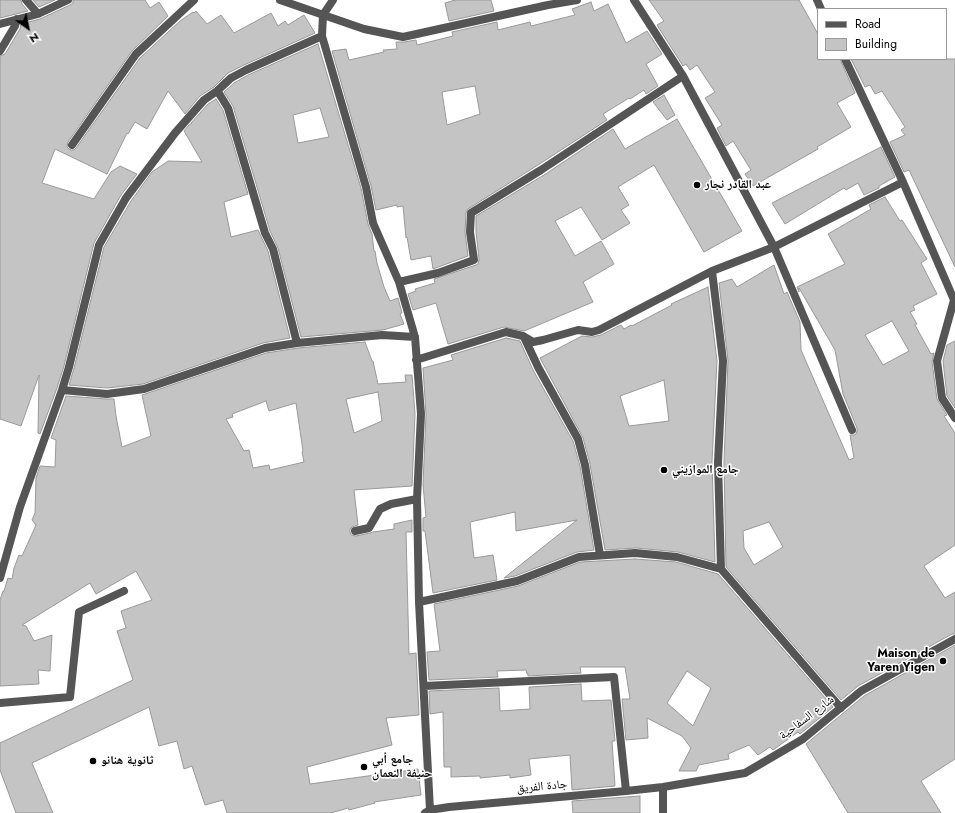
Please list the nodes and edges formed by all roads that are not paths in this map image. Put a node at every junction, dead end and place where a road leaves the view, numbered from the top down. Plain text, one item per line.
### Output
1 (26, 0) edge
2 (68, 0) edge
3 (194, 0) edge
4 (280, 0) edge
5 (333, 0) edge
6 (577, 0) edge
7 (634, 0) edge
8 (38, 14) junction
9 (324, 15) junction
10 (16, 19) junction
11 (0, 24) edge
12 (322, 36) junction
13 (0, 51) edge
14 (845, 60) edge
15 (683, 76) junction
16 (217, 91) junction
17 (72, 146) dead end
18 (903, 182) junction
19 (774, 248) junction
20 (712, 271) junction
21 (399, 282) junction
22 (955, 300) edge
23 (523, 336) junction
24 (415, 337) junction
25 (297, 343) junction
26 (416, 360) junction
27 (62, 390) junction
28 (955, 418) edge
29 (852, 430) dead end
30 (417, 499) junction
31 (355, 531) dead end
32 (600, 555) junction
33 (721, 569) junction
34 (0, 578) edge
35 (124, 591) dead end
36 (419, 602) junction
37 (955, 639) edge
38 (424, 686) junction
39 (0, 703) edge
40 (841, 708) junction
41 (663, 787) junction
42 (626, 791) junction
43 (428, 812) edge
44 (663, 813) edge

1 - 8 street
2 - 8 street
3 - 17 street
4 - 9 street
5 - 9 street
6 - 9 street
7 - 15 street
8 - 10 street
9 - 12 street
10 - 11 street
10 - 13 street
12 - 16 street
12 - 21 street
14 - 18 street
15 - 19 street
15 - 21 street
16 - 25 street
16 - 27 street
18 - 19 street
18 - 22 street
19 - 20 street
19 - 29 street
20 - 23 street
20 - 33 street
21 - 24 street
22 - 28 street
23 - 26 street
23 - 32 street
24 - 25 street
24 - 26 street
25 - 27 street
26 - 30 street
27 - 34 street
30 - 31 street
30 - 36 street
32 - 33 street
32 - 36 street
33 - 40 street
35 - 39 street
36 - 38 street
37 - 40 street, شارع السفاحية
38 - 42 street
38 - 43 street
40 - 41 street, شارع السفاحية
41 - 42 street, جادة الفريق
41 - 44 street
42 - 43 street, جادة الفريق

